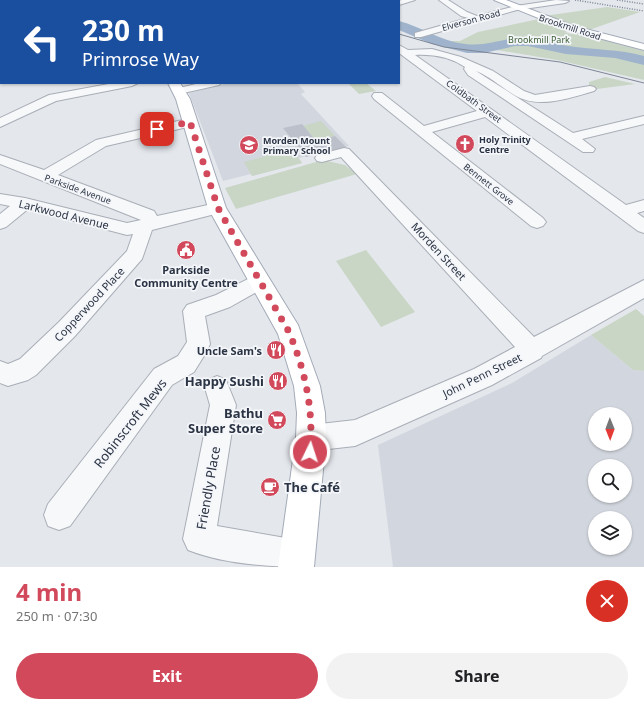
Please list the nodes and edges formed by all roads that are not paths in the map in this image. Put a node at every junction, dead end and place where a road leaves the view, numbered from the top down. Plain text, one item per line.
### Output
1 (411, 0) edge
2 (443, 0) edge
3 (498, 0) edge
4 (565, 2) dead end
5 (400, 3) edge
6 (516, 8) junction
7 (475, 18) junction
8 (439, 37) dead end
9 (644, 47) edge
10 (403, 50) edge
11 (473, 67) junction
12 (127, 84) edge
13 (205, 84) edge
14 (176, 87) edge
15 (590, 89) dead end
16 (378, 96) dead end
17 (516, 103) junction
18 (487, 111) junction
19 (644, 120) edge
20 (190, 122) junction
21 (0, 124) edge
22 (422, 131) junction
23 (571, 138) junction
24 (588, 150) dead end
25 (322, 158) dead end
26 (0, 159) edge
27 (44, 177) junction
28 (0, 199) edge
29 (25, 203) junction
30 (644, 205) edge
31 (218, 208) junction
32 (623, 212) junction
33 (537, 222) dead end
34 (0, 223) edge
35 (141, 226) junction
36 (644, 227) edge
37 (260, 281) junction
38 (640, 296) edge
39 (533, 351) junction
40 (10, 372) edge
41 (217, 388) dead end
42 (311, 438) junction
43 (59, 515) dead end
44 (296, 561) edge

1 - 5 street
2 - 7 street
3 - 6 main road, Brookmill Road
4 - 6 street, Elverson Road
6 - 7 street, Elverson Road
6 - 9 main road, Brookmill Road
7 - 8 street, Elverson Road
10 - 11 street
10 - 18 street, Coldbath Street
11 - 15 street
11 - 17 street
12 - 21 street
13 - 14 street
14 - 20 main road
16 - 22 street, Bennett Grove
17 - 18 street
17 - 23 street
18 - 22 street
18 - 32 street, Coldbath Street
19 - 23 street
20 - 27 street
20 - 31 main road
22 - 33 street, Bennett Grove
23 - 24 street
25 - 39 street, Morden Street
26 - 27 street, Parkside Avenue
27 - 35 street, Parkside Avenue
28 - 29 street, Larkwood Avenue
29 - 34 street
29 - 35 street, Larkwood Avenue
30 - 32 street
31 - 35 street
31 - 37 main road
32 - 36 street, Coldbath Street
35 - 40 street, Copperwood Place
37 - 42 main road
37 - 43 street, Robinscroft Mews
38 - 39 street, John Penn Street
39 - 42 street, John Penn Street
41 - 44 street, Friendly Place
42 - 44 main road

